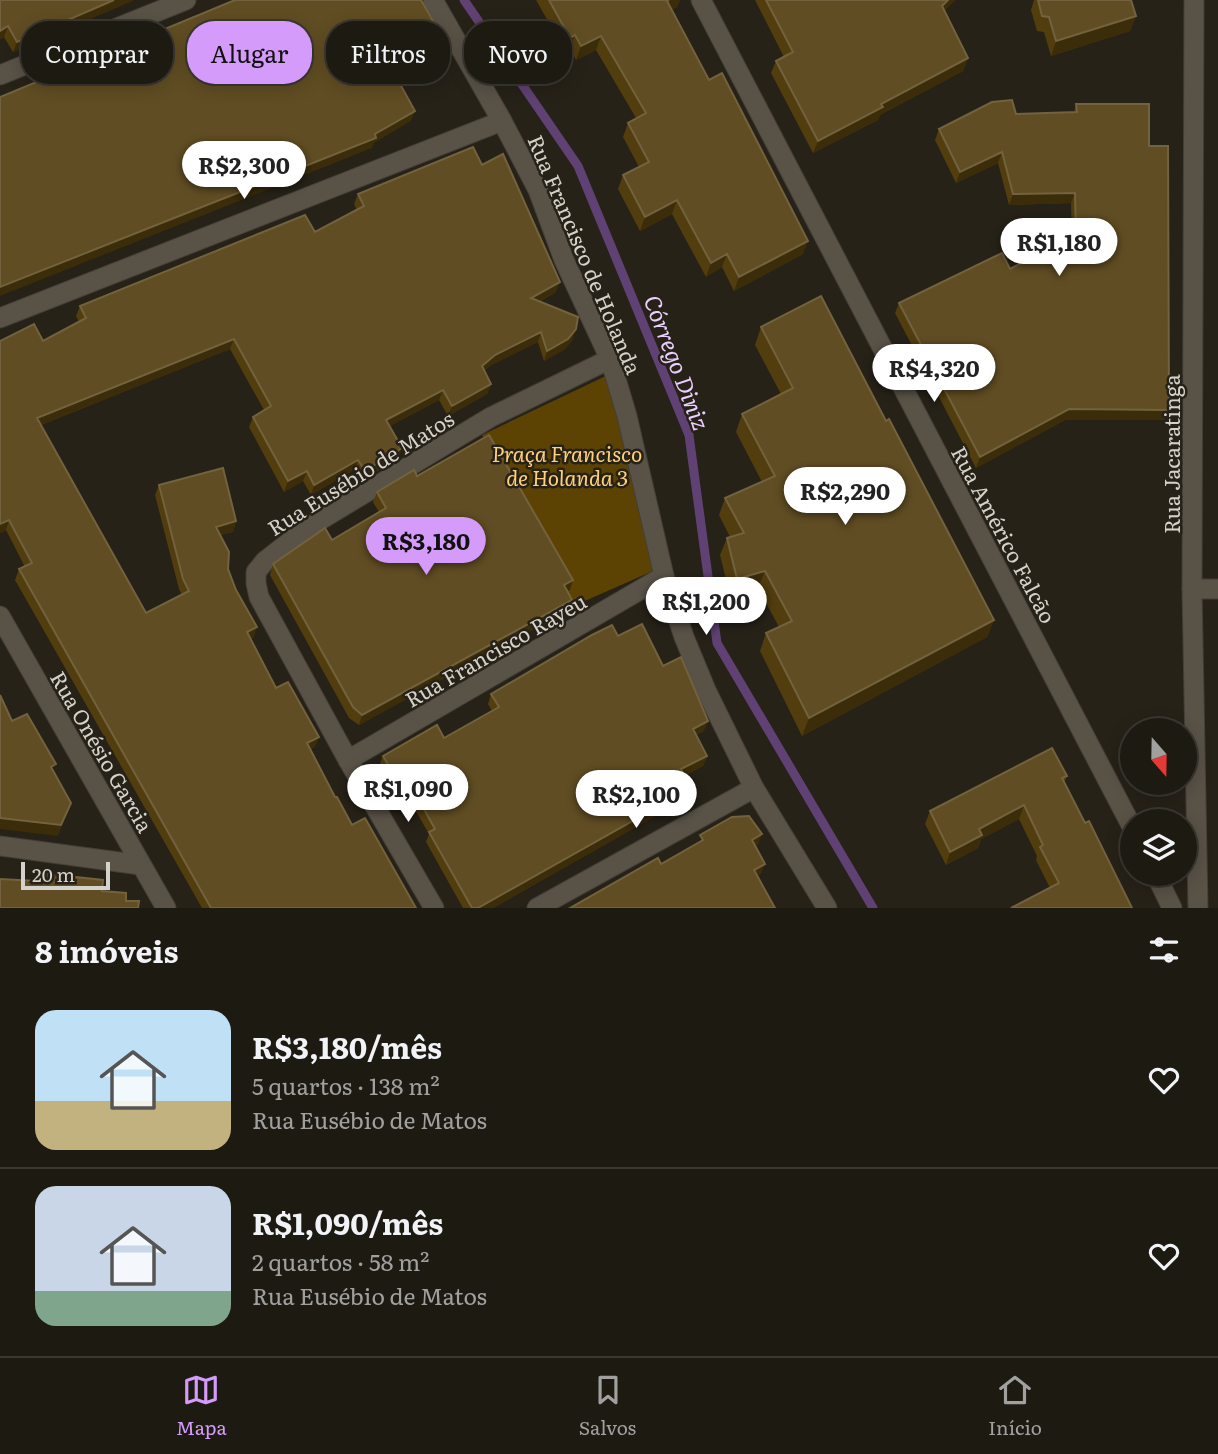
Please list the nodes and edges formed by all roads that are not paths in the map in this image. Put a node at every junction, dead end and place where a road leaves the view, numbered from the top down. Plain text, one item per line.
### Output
1 (186, 0) edge
2 (433, 0) edge
3 (701, 0) edge
4 (1194, 0) edge
5 (0, 75) edge
6 (502, 121) junction
7 (0, 318) edge
8 (610, 359) junction
9 (664, 576) junction
10 (1192, 589) junction
11 (1218, 589) edge
12 (0, 616) edge
13 (348, 760) junction
14 (754, 788) junction
15 (1123, 809) edge
16 (0, 846) edge
17 (141, 865) junction
18 (1161, 886) edge
19 (166, 908) edge
20 (434, 908) edge
21 (537, 908) edge
22 (827, 908) edge
23 (1172, 908) edge
24 (1198, 908) edge

1 - 5 street
2 - 6 street, Rua Francisco de Holanda
3 - 15 street, Rua Américo Falcão
4 - 10 street, Rua Jacaratinga
6 - 7 street, Rua Francisco de Holanda
6 - 8 street, Rua Francisco de Holanda
8 - 9 street, Rua Francisco de Holanda
8 - 13 street, Rua Eusébio de Matos
9 - 13 street, Rua Francisco Rayeu
9 - 14 street, Rua Francisco de Holanda
10 - 11 street
10 - 24 street, Rua Jacaratinga
12 - 17 street, Rua Onésio Garcia
13 - 20 street, Rua Eusébio de Matos
14 - 21 street
14 - 22 street, Rua Francisco de Holanda
16 - 17 street
17 - 19 street, Rua Onésio Garcia
18 - 23 street

